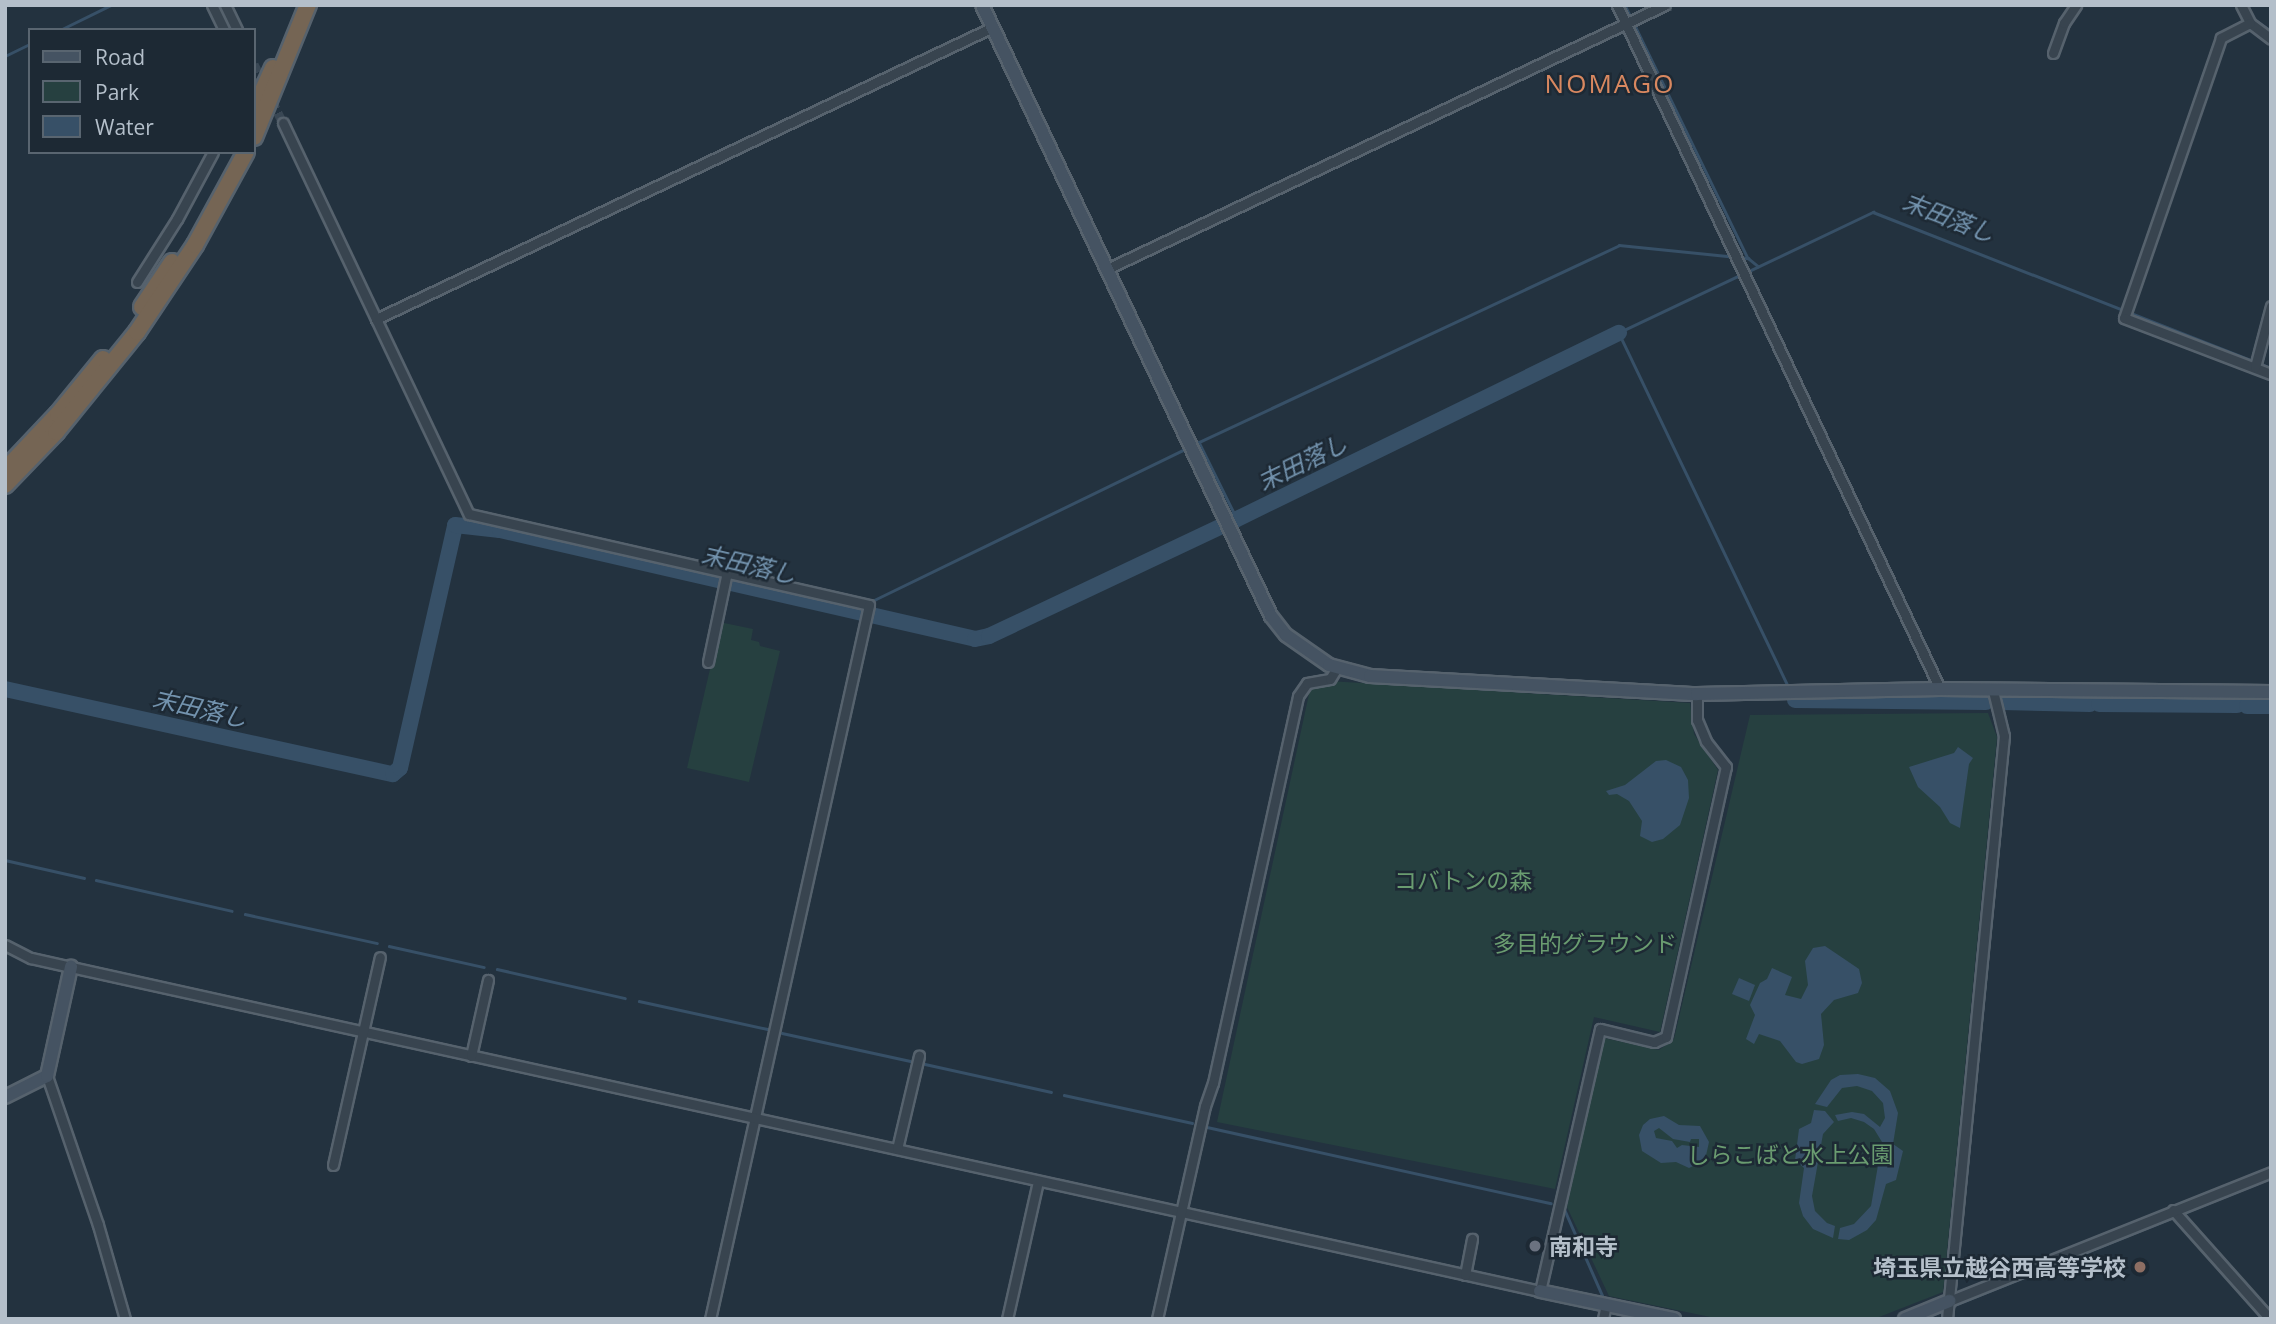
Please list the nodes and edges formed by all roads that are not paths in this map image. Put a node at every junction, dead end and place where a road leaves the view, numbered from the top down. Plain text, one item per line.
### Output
1 (212, 5) edge
2 (225, 5) edge
3 (297, 5) edge
4 (309, 5) edge
5 (982, 5) edge
6 (1617, 5) edge
7 (1665, 5) edge
8 (2076, 5) edge
9 (2241, 5) edge
10 (2250, 23) junction
11 (1626, 24) junction
12 (993, 27) junction
13 (223, 28) edge
14 (236, 28) edge
15 (2271, 39) edge
16 (2053, 53) dead end
17 (256, 105) edge
18 (283, 123) tunnel mouth
19 (256, 132) edge
20 (212, 154) edge
21 (233, 154) edge
22 (245, 154) edge
23 (1109, 268) junction
24 (137, 282) dead end
25 (2271, 306) edge
26 (376, 319) junction
27 (2255, 368) junction
28 (2271, 374) edge
29 (5, 470) edge
30 (5, 485) edge
31 (727, 572) junction
32 (708, 662) dead end
33 (1337, 668) junction
34 (1940, 689) junction
35 (1993, 691) junction
36 (2271, 692) edge
37 (1698, 694) junction
38 (5, 945) edge
39 (380, 957) dead end
40 (71, 967) junction
41 (488, 980) dead end
42 (363, 1032) junction
43 (471, 1056) junction
44 (919, 1056) dead end
45 (47, 1076) junction
46 (5, 1097) edge
47 (755, 1118) junction
48 (897, 1149) junction
49 (333, 1165) dead end
50 (2271, 1172) edge
51 (1038, 1181) junction
52 (2173, 1210) junction
53 (1180, 1213) junction
54 (1472, 1239) dead end
55 (1465, 1275) junction
56 (1540, 1291) junction
57 (1948, 1301) junction
58 (1606, 1304) junction
59 (125, 1319) edge
60 (710, 1319) edge
61 (1007, 1319) edge
62 (1157, 1319) edge
63 (1602, 1319) edge
64 (1674, 1319) edge
65 (1905, 1319) edge
66 (1948, 1319) edge
67 (2270, 1319) edge

1 - 13 street
2 - 14 street
3 - 17 highway
4 - 19 highway
5 - 12 street
6 - 11 street
7 - 11 street
8 - 16 street
9 - 10 street
10 - 15 street
10 - 27 street
11 - 23 street
11 - 34 street
12 - 23 street
12 - 26 street
18 - 26 street
20 - 24 street
21 - 29 highway
22 - 30 highway
23 - 33 street
25 - 27 street
26 - 31 street
27 - 28 street
31 - 32 street
31 - 47 street
33 - 37 street
33 - 53 street
34 - 35 street
34 - 37 street
35 - 36 street
35 - 57 street
37 - 56 street
38 - 40 street
39 - 42 street
40 - 42 street
40 - 45 street
41 - 43 street
42 - 43 street
42 - 49 street
43 - 47 street
44 - 48 street
45 - 46 street
45 - 59 street
47 - 48 street
47 - 60 street
48 - 51 street
50 - 52 street
51 - 53 street
51 - 61 street
52 - 57 street
52 - 67 street
53 - 55 street
53 - 62 street
54 - 55 street
55 - 56 street
56 - 58 street
57 - 65 street
57 - 66 street
58 - 63 street
58 - 64 street

